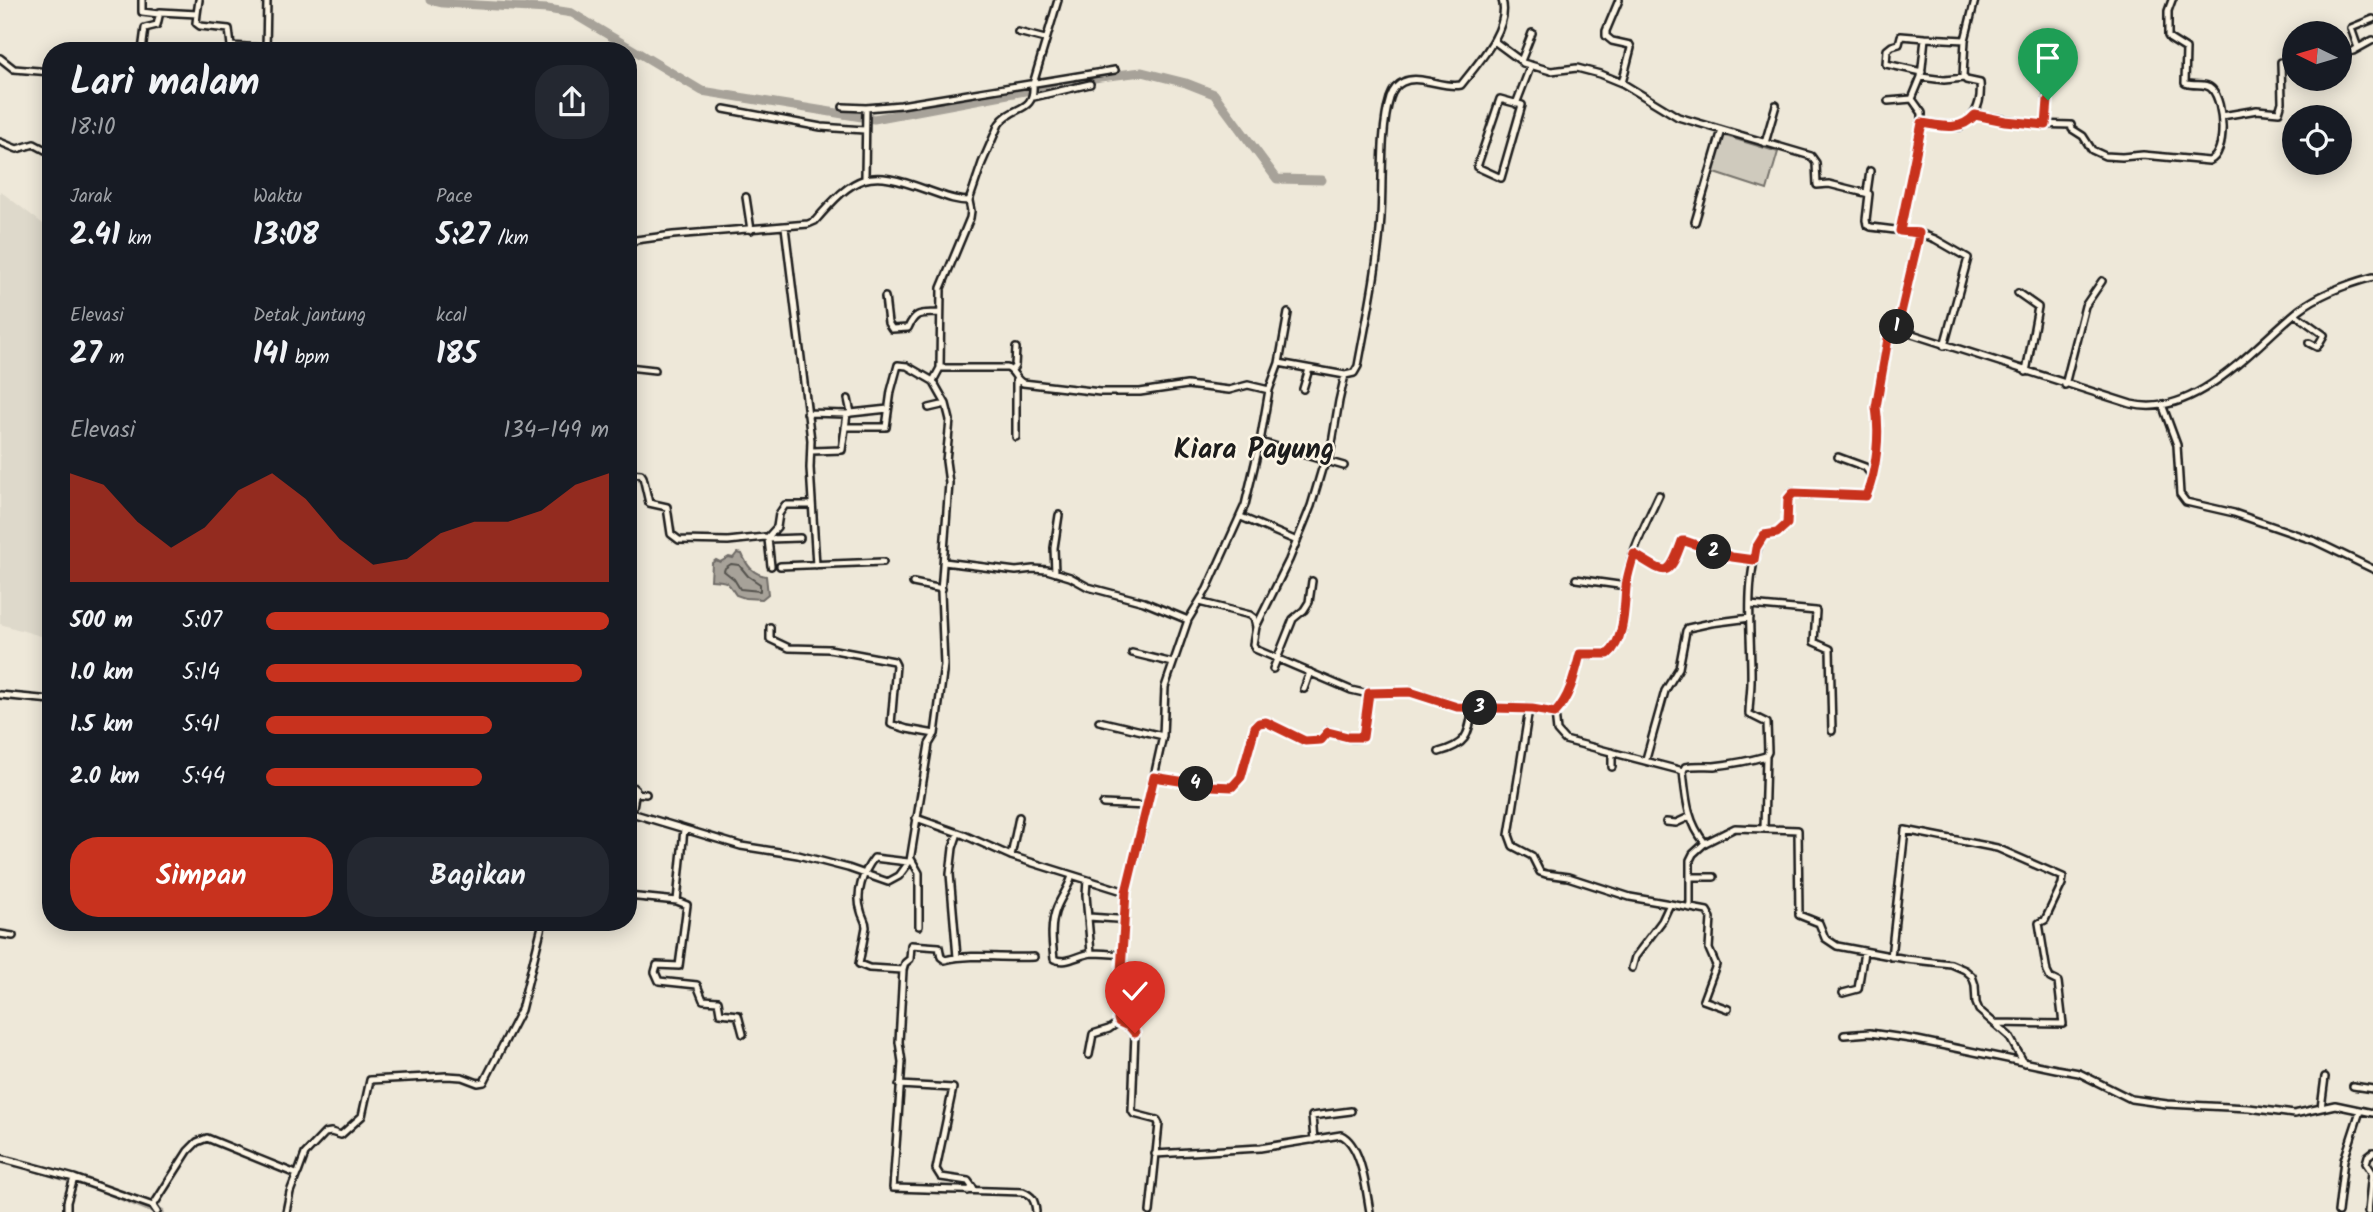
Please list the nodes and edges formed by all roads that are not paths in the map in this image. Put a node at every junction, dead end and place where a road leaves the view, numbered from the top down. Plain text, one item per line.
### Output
1 (142, 0) edge
2 (199, 0) edge
3 (267, 0) edge
4 (1058, 0) edge
5 (1502, 0) edge
6 (1619, 0) edge
7 (1975, 0) edge
8 (2172, 0) edge
9 (159, 14) junction
10 (197, 14) junction
11 (2373, 19) edge
12 (1018, 32) dead end
13 (1532, 33) dead end
14 (1045, 38) junction
15 (1925, 38) junction
16 (1965, 40) junction
17 (2373, 40) edge
18 (1494, 41) junction
19 (143, 42) edge
20 (231, 42) edge
21 (266, 42) edge
22 (2358, 48) junction
23 (2352, 50) edge
24 (0, 58) edge
25 (1521, 61) junction
26 (2282, 62) edge
27 (1531, 65) junction
28 (1115, 70) dead end
29 (42, 71) edge
30 (1922, 75) junction
31 (2046, 77) dead end
32 (1964, 78) junction
33 (1622, 83) junction
34 (1090, 85) dead end
35 (1034, 86) junction
36 (1034, 96) junction
37 (1912, 99) junction
38 (1888, 101) dead end
39 (1517, 104) junction
40 (1776, 105) dead end
41 (844, 107) dead end
42 (724, 109) dead end
43 (866, 110) junction
44 (1975, 115) junction
45 (2222, 116) junction
46 (1922, 123) junction
47 (2046, 125) junction
48 (864, 130) junction
49 (1722, 130) junction
50 (0, 142) edge
51 (1765, 143) junction
52 (42, 148) edge
53 (1870, 171) dead end
54 (865, 177) junction
55 (1867, 192) junction
56 (746, 197) dead end
57 (969, 201) junction
58 (1695, 222) dead end
59 (785, 227) junction
60 (751, 230) junction
61 (1900, 231) junction
62 (1919, 233) junction
63 (637, 240) edge
64 (1968, 258) junction
65 (1975, 262) dead end
66 (2373, 277) edge
67 (2102, 281) dead end
68 (2018, 293) dead end
69 (885, 297) dead end
70 (940, 313) junction
71 (1288, 313) dead end
72 (2295, 314) junction
73 (1897, 330) junction
74 (2309, 343) dead end
75 (1944, 346) junction
76 (1016, 348) dead end
77 (1279, 363) junction
78 (637, 368) edge
79 (940, 368) junction
80 (1309, 369) junction
81 (655, 370) dead end
82 (1012, 370) junction
83 (2026, 372) junction
84 (1345, 375) junction
85 (1016, 379) junction
86 (933, 381) junction
87 (2065, 385) junction
88 (1303, 389) dead end
89 (1269, 390) junction
90 (848, 399) dead end
91 (946, 404) junction
92 (2163, 407) junction
93 (929, 408) dead end
94 (888, 409) junction
95 (807, 413) junction
96 (849, 413) junction
97 (845, 427) junction
98 (1016, 437) dead end
99 (1261, 442) junction
100 (812, 452) junction
101 (1838, 457) dead end
102 (1329, 461) junction
103 (1344, 466) dead end
104 (637, 474) edge
105 (1873, 477) junction
106 (1659, 495) dead end
107 (812, 505) junction
108 (1059, 514) dead end
109 (1241, 517) junction
110 (767, 538) junction
111 (800, 538) dead end
112 (1297, 541) junction
113 (1634, 554) junction
114 (1754, 560) junction
115 (883, 562) dead end
116 (944, 562) junction
117 (816, 565) junction
118 (771, 566) dead end
119 (780, 566) dead end
120 (2373, 569) edge
121 (1055, 572) junction
122 (1576, 579) dead end
123 (1312, 581) dead end
124 (913, 583) dead end
125 (1626, 586) junction
126 (942, 589) junction
127 (1199, 602) junction
128 (1751, 605) junction
129 (1750, 618) junction
130 (1188, 620) junction
131 (771, 626) dead end
132 (1256, 627) junction
133 (1132, 653) dead end
134 (1278, 659) junction
135 (1173, 663) junction
136 (1273, 669) dead end
137 (1310, 672) junction
138 (1304, 688) dead end
139 (1369, 693) junction
140 (0, 695) edge
141 (42, 699) edge
142 (1473, 708) junction
143 (1530, 709) junction
144 (1555, 713) junction
145 (1099, 721) dead end
146 (1832, 731) dead end
147 (934, 734) junction
148 (1163, 736) junction
149 (1439, 752) dead end
150 (1612, 752) junction
151 (1766, 756) junction
152 (1646, 760) junction
153 (1612, 767) dead end
154 (1683, 771) junction
155 (1154, 777) junction
156 (637, 793) edge
157 (646, 794) dead end
158 (1103, 804) dead end
159 (1147, 806) junction
160 (637, 815) edge
161 (1019, 817) dead end
162 (1689, 817) junction
163 (916, 818) junction
164 (1666, 822) dead end
165 (1764, 828) junction
166 (684, 829) junction
167 (958, 833) junction
168 (1705, 843) junction
169 (1011, 856) junction
170 (910, 861) junction
171 (866, 874) junction
172 (1072, 876) junction
173 (1690, 877) junction
174 (1714, 877) dead end
175 (1087, 880) junction
176 (1126, 892) junction
177 (637, 897) edge
178 (677, 901) junction
179 (1670, 904) junction
180 (1690, 908) junction
181 (1088, 917) junction
182 (1121, 919) junction
183 (919, 926) dead end
184 (541, 931) edge
185 (0, 934) edge
186 (13, 936) dead end
187 (1864, 952) junction
188 (1091, 953) junction
189 (1122, 955) junction
190 (957, 957) junction
191 (1034, 957) dead end
192 (1891, 957) junction
193 (1632, 968) dead end
194 (903, 970) junction
195 (1843, 993) dead end
196 (1728, 1010) dead end
197 (1119, 1022) junction
198 (1995, 1023) junction
199 (743, 1034) dead end
200 (1844, 1035) dead end
201 (1089, 1055) dead end
202 (2024, 1063) junction
203 (2325, 1077) dead end
204 (900, 1085) junction
205 (2353, 1086) dead end
206 (2373, 1089) edge
207 (2321, 1108) junction
208 (1352, 1111) dead end
209 (2360, 1111) junction
210 (2373, 1113) edge
211 (1314, 1140) junction
212 (2373, 1152) edge
213 (1154, 1154) junction
214 (0, 1158) edge
215 (297, 1174) junction
216 (74, 1180) junction
217 (968, 1191) junction
218 (155, 1210) edge
219 (67, 1212) edge
220 (286, 1212) edge
221 (1036, 1212) edge
222 (1150, 1212) edge
223 (1370, 1212) edge
224 (2337, 1212) edge
225 (2368, 1212) edge

1 - 9 street
2 - 10 street
3 - 21 street
4 - 14 street
5 - 18 street
6 - 33 street
7 - 16 street
8 - 45 street
9 - 10 street
9 - 19 street
10 - 20 street
11 - 22 street
12 - 14 street
13 - 25 street
14 - 35 street
15 - 16 street
15 - 30 street
15 - 30 street
16 - 32 street
17 - 22 street
18 - 25 street
18 - 84 street
22 - 23 street
24 - 29 street
25 - 27 street
26 - 45 street
27 - 33 street
27 - 39 street
28 - 35 street
30 - 32 street
30 - 37 street
31 - 47 street
32 - 44 street
33 - 49 street
34 - 36 street
35 - 36 street
35 - 43 street
36 - 57 street
37 - 38 street
37 - 46 street
39 - 39 street
40 - 51 street
41 - 43 street
42 - 48 street
43 - 48 street
44 - 46 street
44 - 47 street
45 - 47 street
46 - 61 street
48 - 54 street
49 - 51 street
49 - 58 street
50 - 52 street
51 - 55 street
53 - 55 street
54 - 57 street
54 - 59 street
55 - 61 street
56 - 60 street
57 - 70 street
59 - 60 street
59 - 95 street
60 - 63 street
61 - 62 street
62 - 64 street
62 - 73 street
64 - 65 street
64 - 75 street
66 - 72 street
67 - 87 street
68 - 83 street
69 - 70 street
70 - 79 street
71 - 77 street
72 - 74 street
72 - 92 street
73 - 75 street
73 - 105 street
75 - 83 street
76 - 82 street
77 - 80 street
77 - 89 street
78 - 81 street
79 - 82 street
79 - 86 street
80 - 84 street
80 - 88 street
82 - 85 street
83 - 87 street
84 - 102 street
85 - 89 street
85 - 98 street
86 - 91 street
86 - 94 street
87 - 92 street
89 - 99 street
90 - 96 street
91 - 93 street
91 - 116 street
92 - 120 street
94 - 96 street
94 - 97 street
95 - 96 street
95 - 100 street
96 - 97 street
97 - 100 street
99 - 102 street
99 - 109 street
100 - 107 street
101 - 105 street
102 - 103 street
102 - 112 street
104 - 110 street
105 - 114 street
106 - 113 street
107 - 110 street
107 - 117 street
108 - 121 street
109 - 112 street
109 - 127 street
110 - 111 street
110 - 118 street
112 - 132 street
113 - 114 street
113 - 125 street
114 - 128 street
115 - 117 street
116 - 121 street
116 - 126 street
117 - 119 street
121 - 130 street
122 - 125 street
123 - 134 street
124 - 126 street
125 - 144 street
126 - 147 street
127 - 130 street
127 - 132 street
128 - 129 street
128 - 146 street
129 - 151 street
129 - 152 street
130 - 135 street
131 - 147 street
132 - 134 street
133 - 135 street
134 - 136 street
134 - 137 street
135 - 148 street
137 - 138 street
137 - 139 street
139 - 142 street
139 - 155 street
140 - 141 street
142 - 143 street
142 - 149 street
143 - 144 street
143 - 179 street
144 - 150 street
145 - 148 street
147 - 163 street
148 - 155 street
150 - 152 street
150 - 153 street
151 - 154 street
151 - 165 street
152 - 154 street
154 - 162 street
155 - 159 street
156 - 157 street
158 - 159 street
159 - 176 street
160 - 166 street
161 - 169 street
162 - 164 street
162 - 168 street
163 - 167 street
163 - 170 street
165 - 168 street
165 - 187 street
166 - 171 street
166 - 178 street
167 - 169 street
167 - 190 street
168 - 173 street
169 - 172 street
170 - 171 street
170 - 171 street
170 - 183 street
171 - 194 street
172 - 175 street
172 - 188 street
173 - 174 street
173 - 180 street
175 - 176 street
175 - 181 street
176 - 182 street
177 - 178 street
178 - 199 street
179 - 180 street
179 - 193 street
180 - 196 street
181 - 182 street
181 - 188 street
182 - 189 street
184 - 215 street
185 - 186 street
187 - 192 street
187 - 195 street
188 - 189 street
189 - 197 street
190 - 191 street
190 - 194 street
192 - 198 street
192 - 198 street
194 - 204 street
197 - 201 street
197 - 213 street
198 - 202 street
200 - 202 street
202 - 207 street
203 - 207 street
204 - 217 street
204 - 217 street
205 - 206 street
207 - 209 street
208 - 211 street
209 - 210 street
209 - 224 street
211 - 213 street
211 - 223 street
212 - 225 street
213 - 222 street
214 - 216 street
215 - 218 street
215 - 220 street
216 - 218 street
216 - 219 street
217 - 221 street

